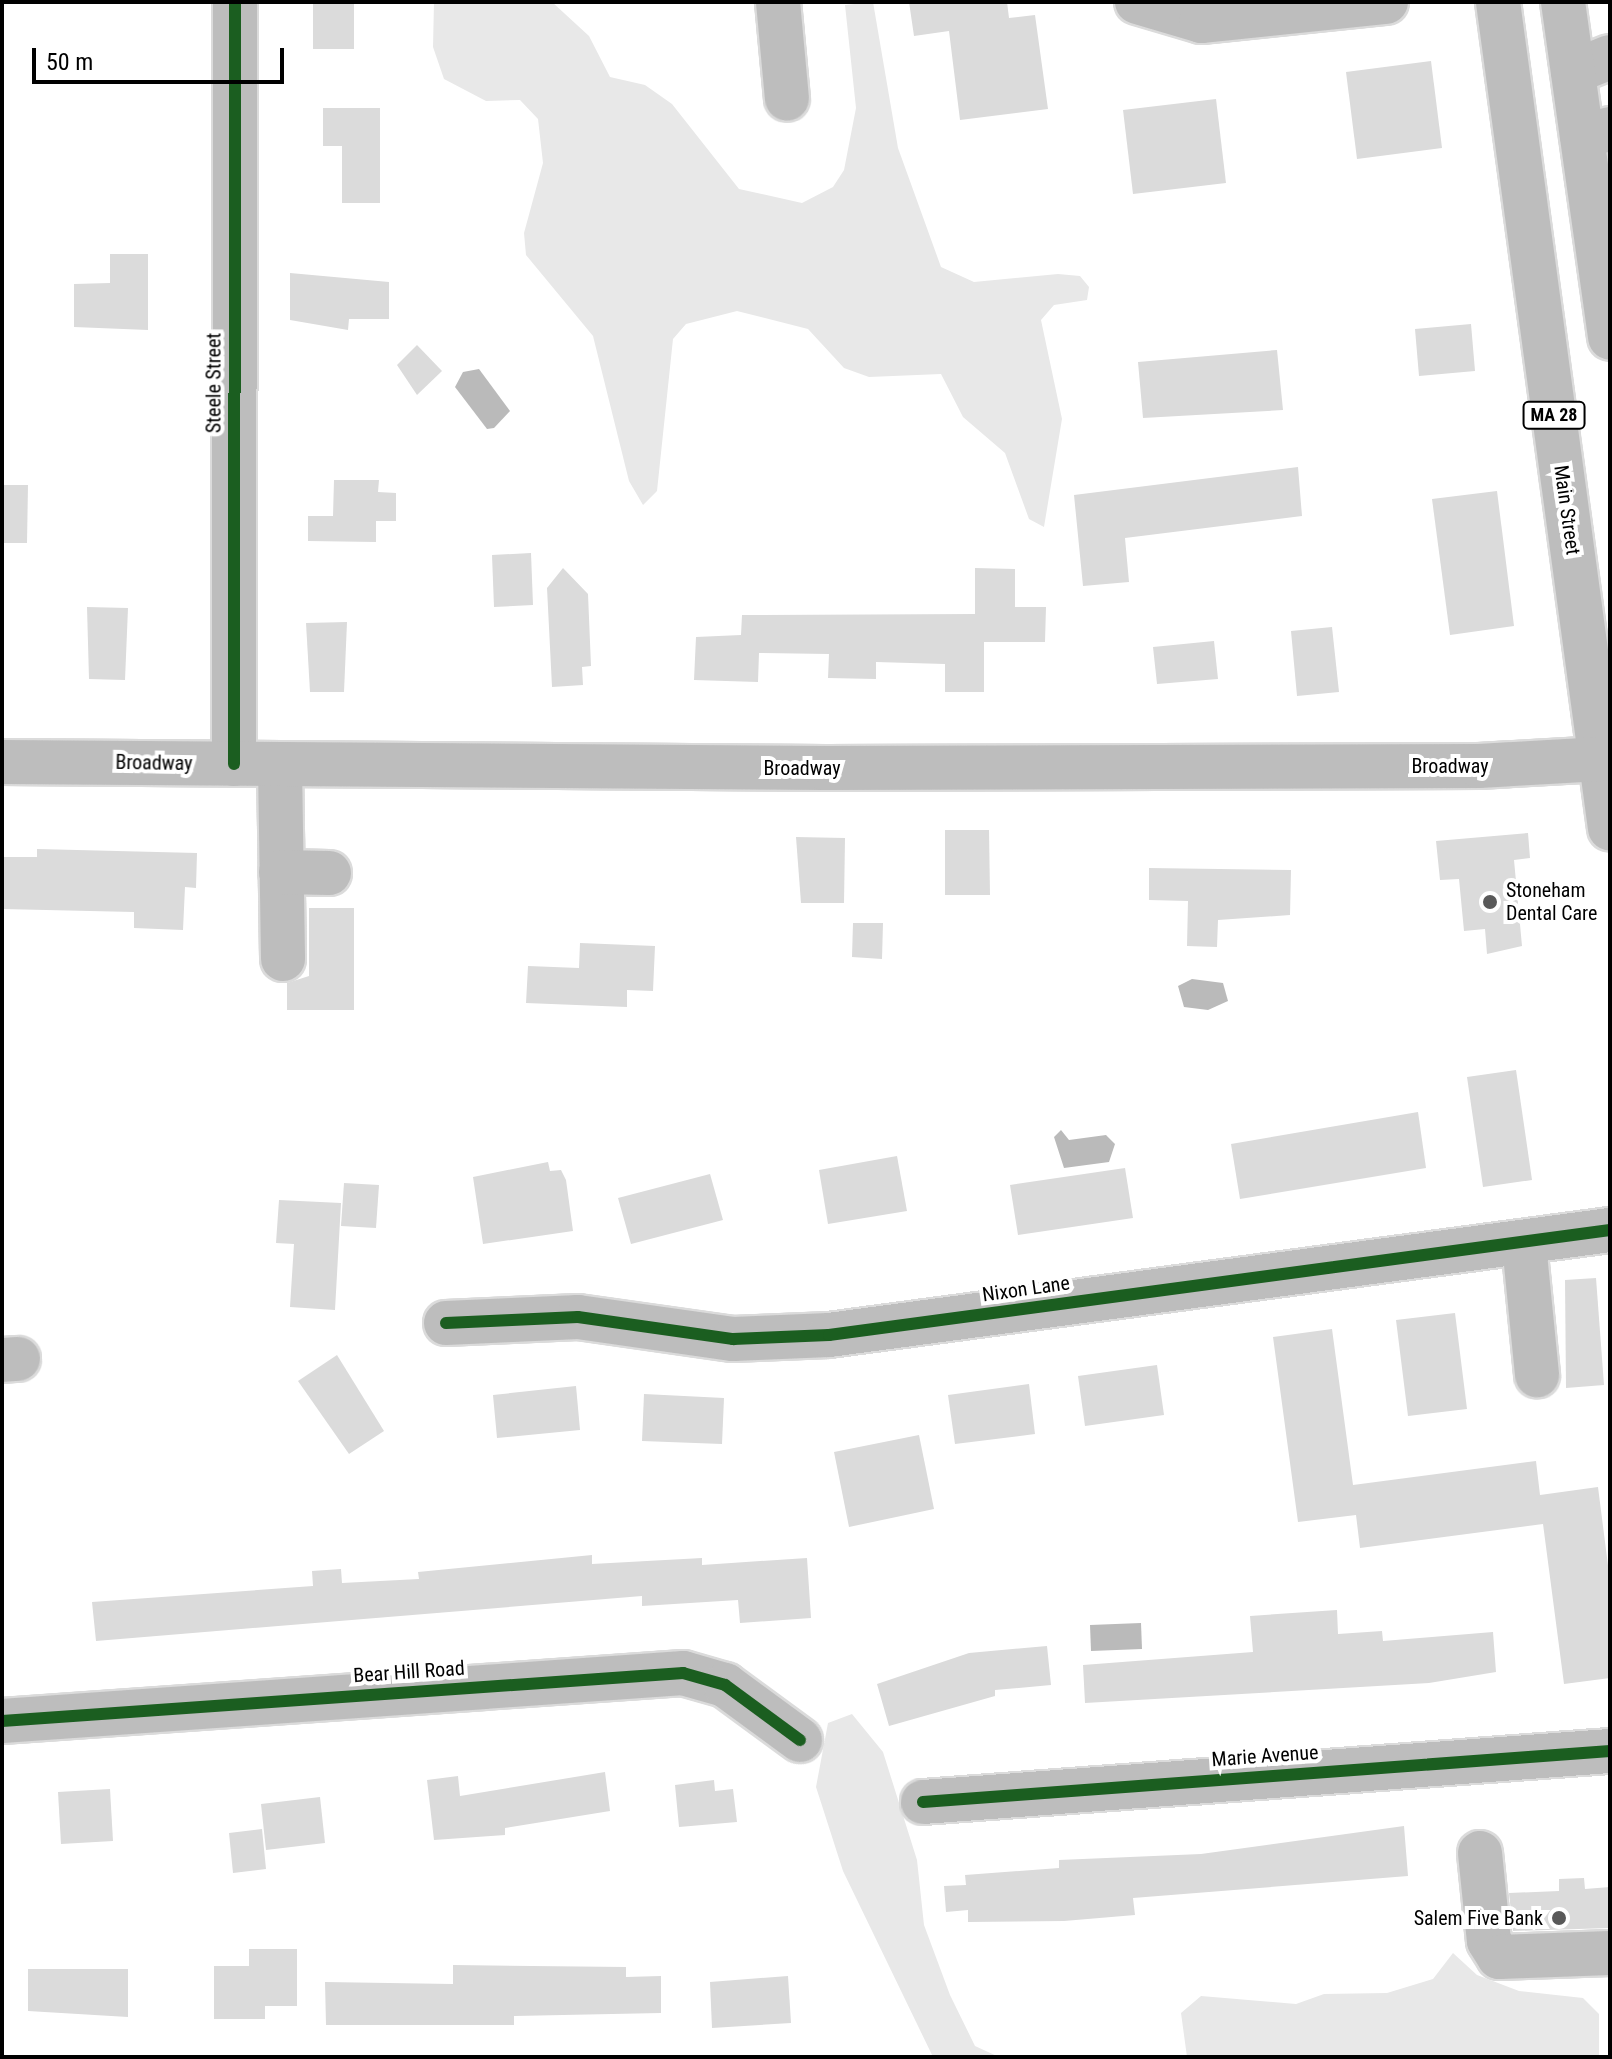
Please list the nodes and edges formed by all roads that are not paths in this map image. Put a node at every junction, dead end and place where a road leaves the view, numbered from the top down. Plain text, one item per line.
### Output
1 (235, 2) edge
2 (778, 2) edge
3 (1137, 2) edge
4 (1386, 2) edge
5 (1498, 2) edge
6 (1563, 2) edge
7 (1591, 65) edge
8 (787, 99) dead end
9 (1596, 132) edge
10 (1603, 239) edge
11 (1609, 322) edge
12 (1601, 759) junction
13 (2, 762) edge
14 (234, 764) junction
15 (280, 766) junction
16 (1610, 828) edge
17 (281, 872) junction
18 (329, 873) dead end
19 (283, 959) dead end
20 (1610, 1230) edge
21 (1524, 1244) junction
22 (446, 1323) dead end
23 (1537, 1375) dead end
24 (2, 1721) edge
25 (800, 1740) dead end
26 (1610, 1751) edge
27 (923, 1802) dead end
28 (1480, 1853) dead end
29 (1610, 1953) edge

1 - 14 street, Steele Street
2 - 8 street
3 - 4 street
5 - 12 street, Main Street / MA 28
6 - 7 street
7 - 9 street
9 - 10 street
10 - 11 street
12 - 15 street, Broadway
12 - 16 street, Main Street / MA 28
13 - 14 street, Broadway
14 - 15 street, Broadway
15 - 17 street
17 - 18 street
17 - 19 street
20 - 21 street, Nixon Lane
21 - 22 street, Nixon Lane
21 - 23 street
24 - 25 street, Bear Hill Road
26 - 27 street, Marie Avenue
28 - 29 street

